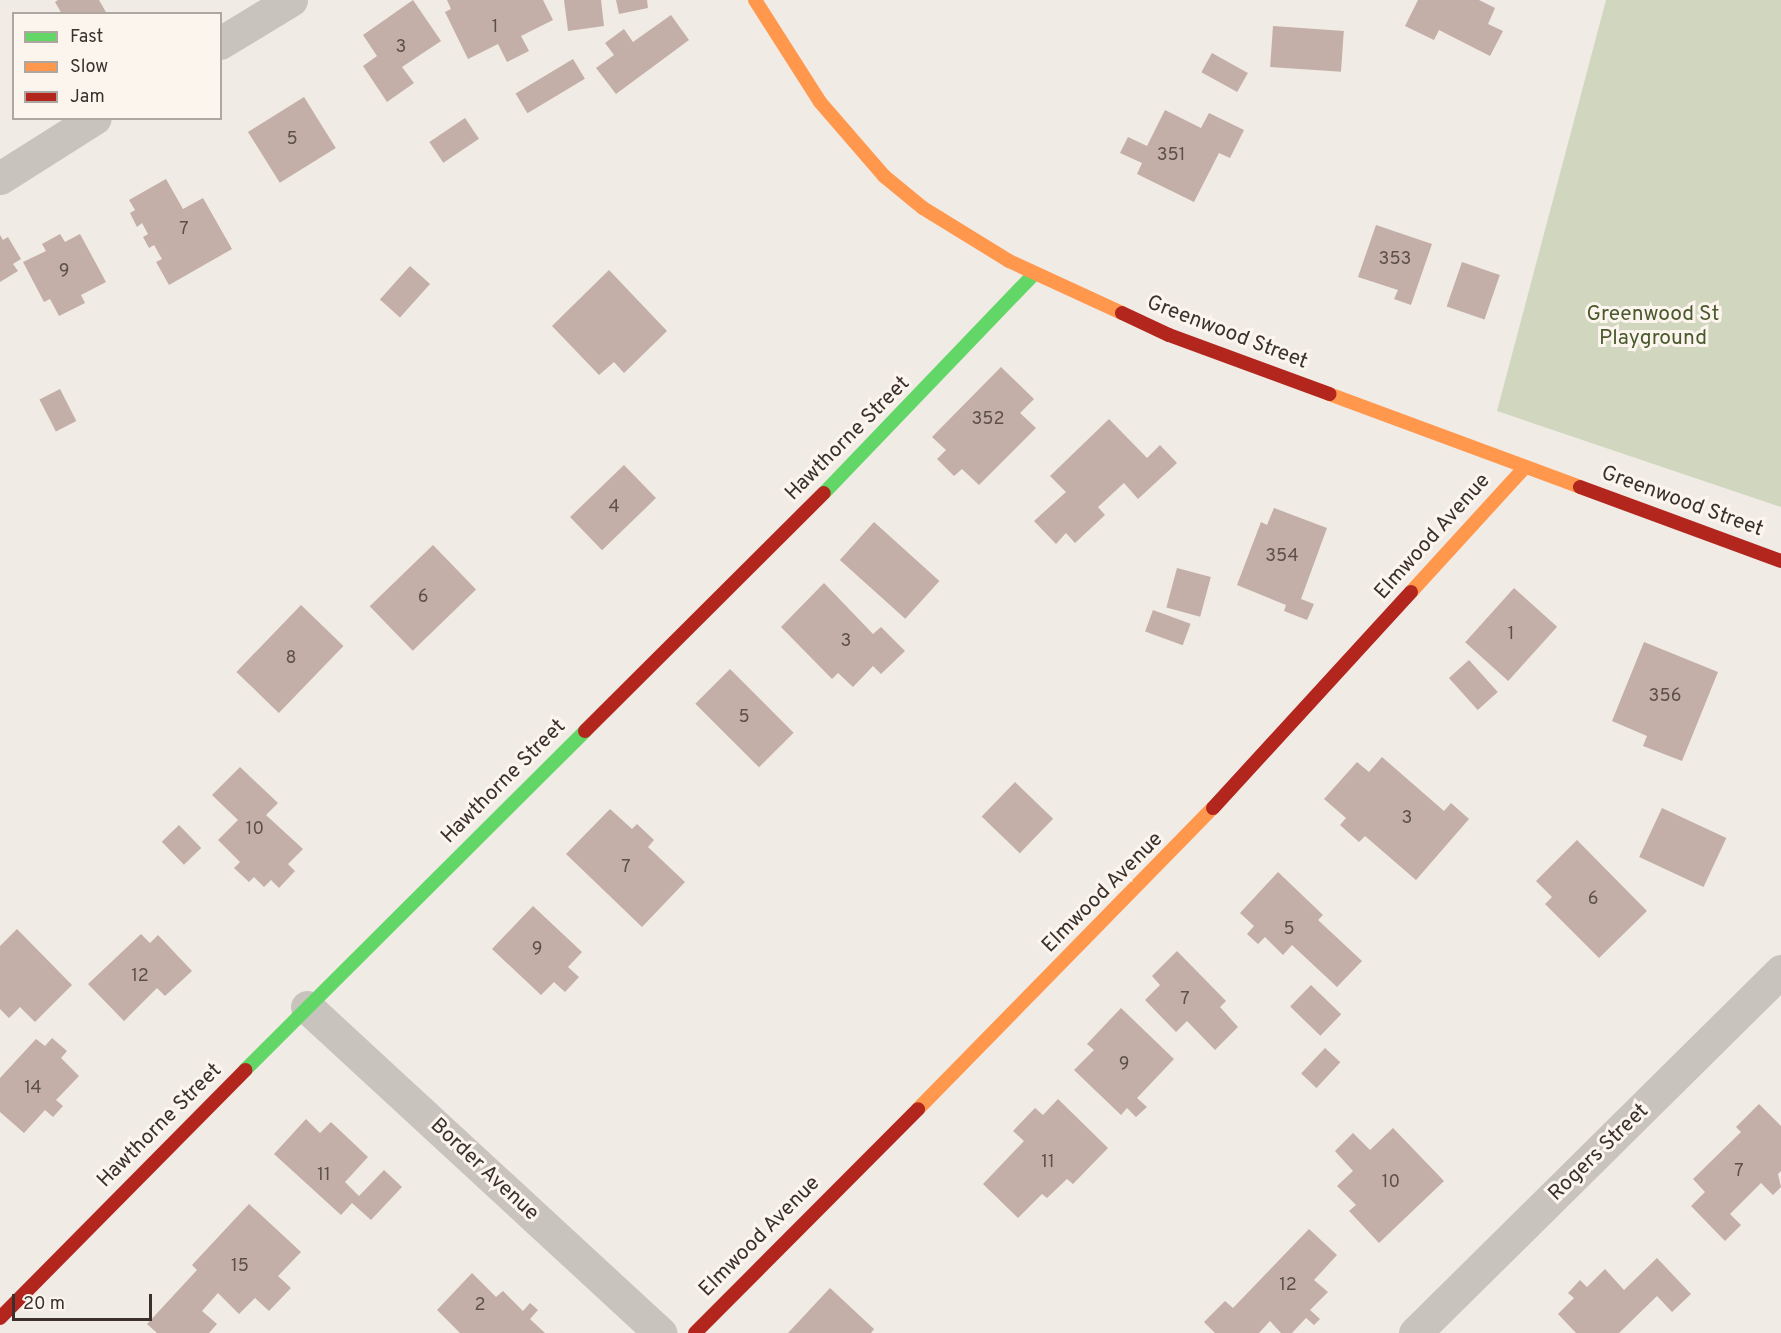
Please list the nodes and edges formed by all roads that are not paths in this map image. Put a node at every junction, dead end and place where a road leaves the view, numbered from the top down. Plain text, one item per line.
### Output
1 (291, 0) edge
2 (755, 0) edge
3 (222, 42) edge
4 (92, 120) edge
5 (0, 178) edge
6 (1034, 274) junction
7 (1525, 467) junction
8 (1781, 561) edge
9 (1781, 971) edge
10 (307, 1007) junction
11 (0, 1318) edge
12 (660, 1333) edge
13 (695, 1333) edge
14 (1415, 1333) edge

1 - 3 street
2 - 6 street, Greenwood Street
4 - 5 street
6 - 7 street, Greenwood Street
6 - 10 street, Hawthorne Street
7 - 8 street, Greenwood Street
7 - 13 street, Elmwood Avenue
9 - 14 street, Rogers Street
10 - 11 street, Hawthorne Street
10 - 12 street, Border Avenue

